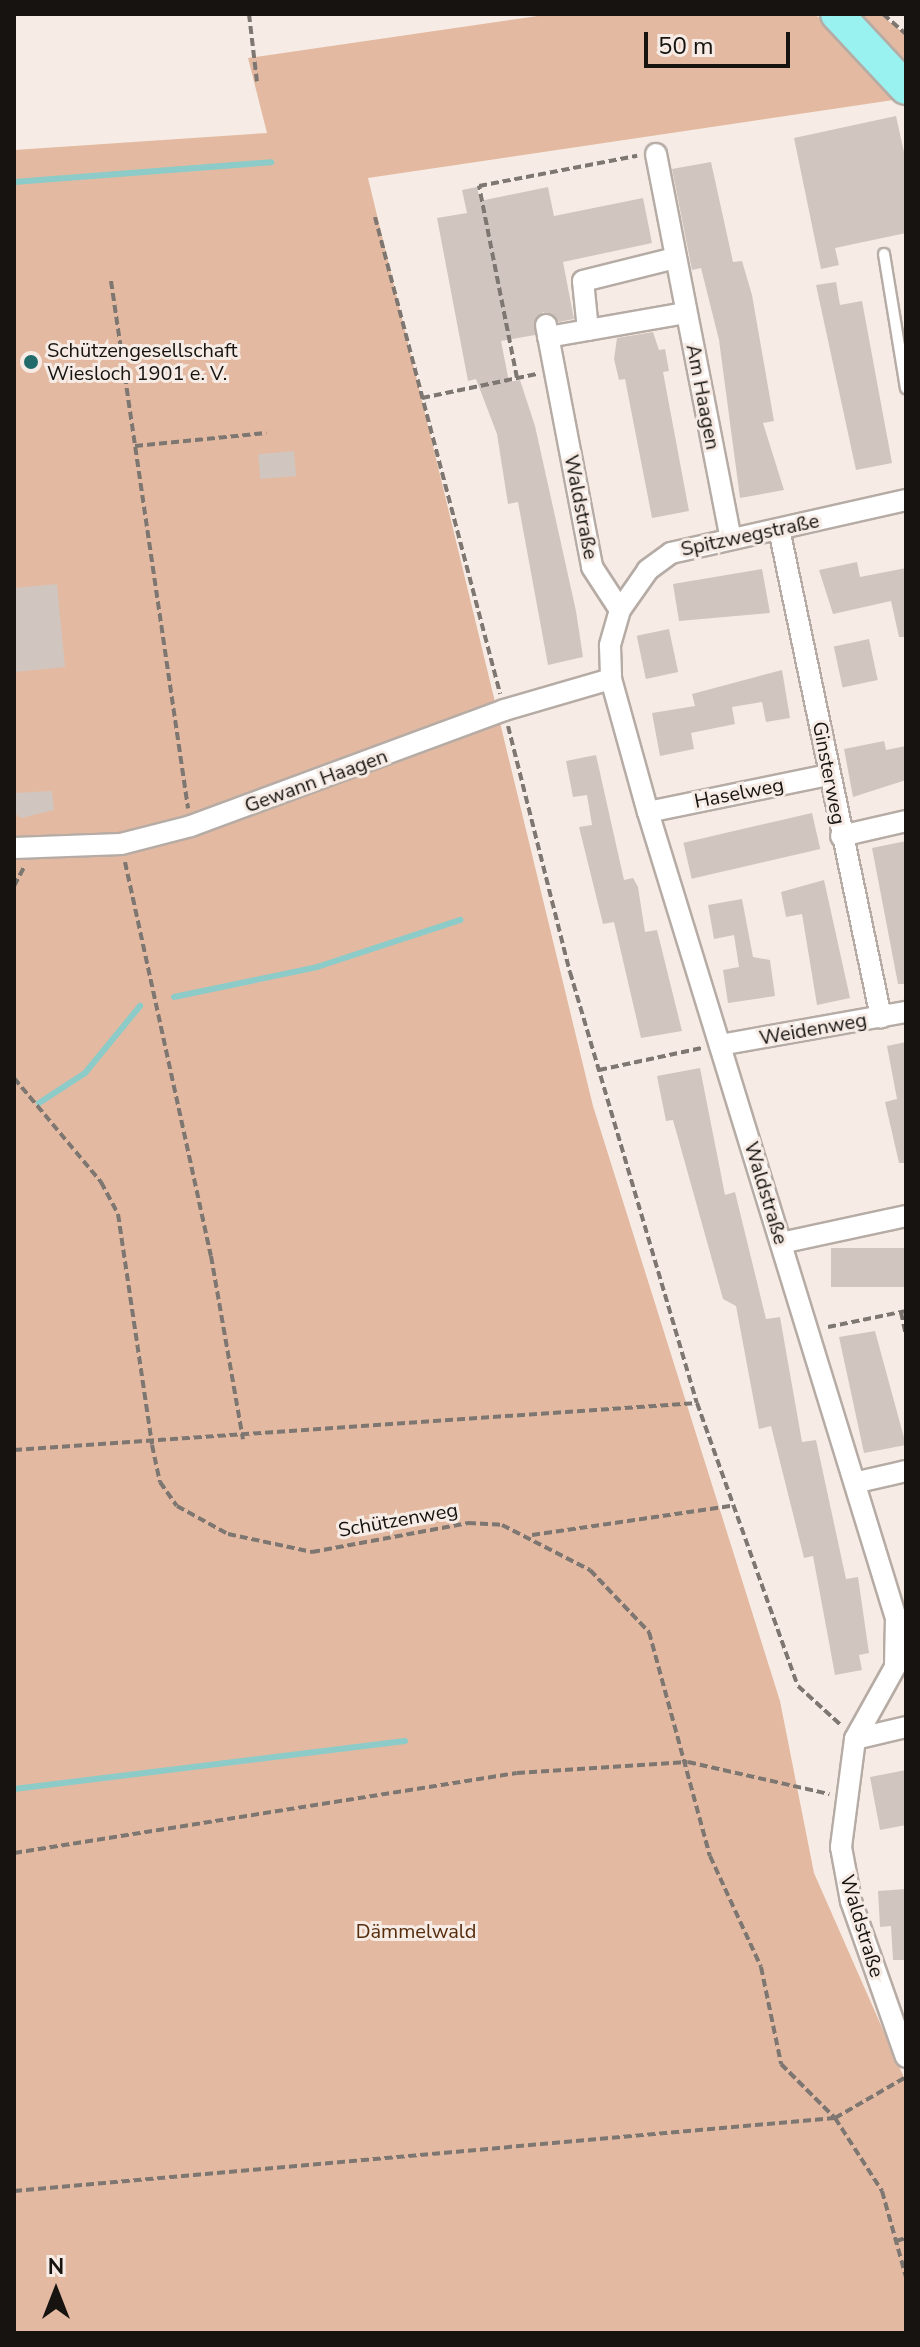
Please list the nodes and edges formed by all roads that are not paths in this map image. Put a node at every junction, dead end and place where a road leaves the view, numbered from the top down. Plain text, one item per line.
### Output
1 (837, 14) edge
2 (906, 88) edge
3 (656, 154) road end
4 (884, 254) dead end
5 (675, 258) junction
6 (686, 313) junction
7 (588, 330) junction
8 (906, 388) edge
9 (906, 500) edge
10 (779, 529) junction
11 (730, 535) junction
12 (620, 610) junction
13 (611, 679) junction
14 (829, 775) junction
15 (648, 812) junction
16 (906, 821) edge
17 (841, 836) junction
18 (14, 848) edge
19 (906, 1012) edge
20 (881, 1017) junction
21 (720, 1045) junction
22 (906, 1216) edge
23 (781, 1243) junction
24 (906, 1471) edge
25 (858, 1482) junction
26 (906, 1727) edge
27 (855, 1739) junction
28 (904, 2049) edge

1 - 2 main road
3 - 5 street, Am Haagen
4 - 8 lane
5 - 6 street, Am Haagen
5 - 7 street
6 - 7 street
6 - 11 street, Am Haagen
7 - 12 street, Waldstraße
9 - 10 street, Spitzwegstraße
10 - 11 street, Spitzwegstraße
10 - 14 street, Ginsterweg
11 - 12 street, Spitzwegstraße
12 - 13 street, Waldstraße
13 - 15 street, Waldstraße
13 - 18 street, Gewann Haagen
14 - 15 street, Haselweg
14 - 17 street, Ginsterweg
15 - 21 street, Waldstraße
16 - 17 street
17 - 20 street, Ginsterweg
19 - 20 street, Weidenweg
20 - 21 street, Weidenweg
21 - 23 street, Waldstraße
22 - 23 street
23 - 25 street, Waldstraße
24 - 25 street
25 - 27 street, Waldstraße
26 - 27 street
27 - 28 street, Waldstraße

